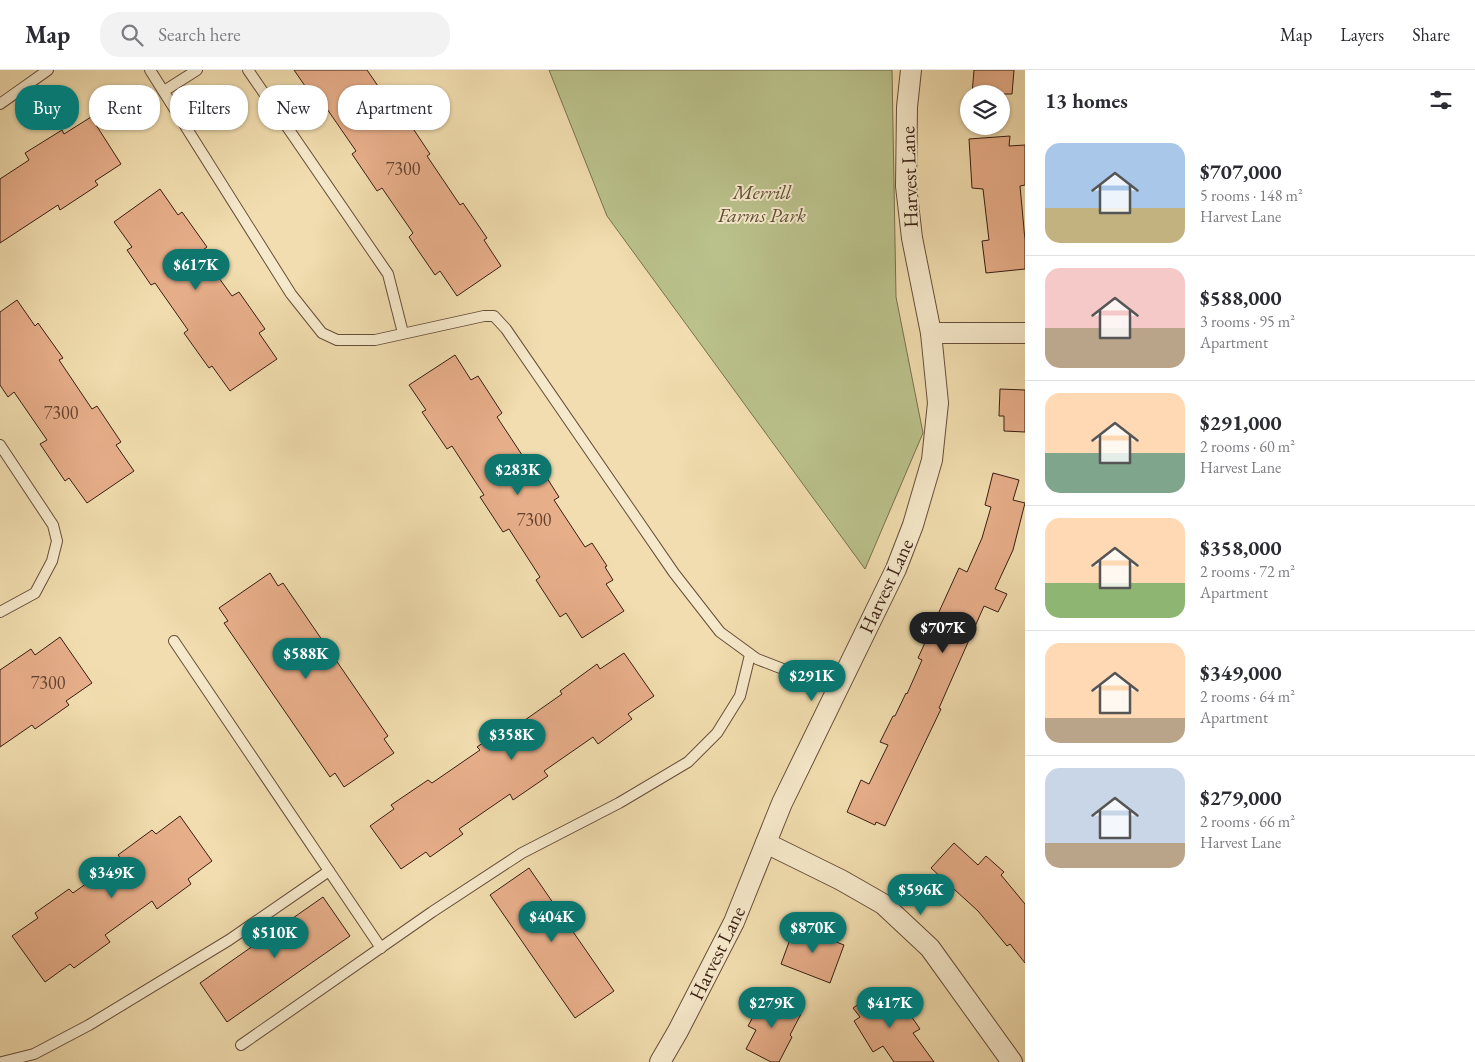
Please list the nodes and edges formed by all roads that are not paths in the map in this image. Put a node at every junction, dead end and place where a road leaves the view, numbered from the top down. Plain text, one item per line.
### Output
1 (48, 70) edge
2 (150, 70) edge
3 (197, 70) edge
4 (248, 70) edge
5 (911, 70) edge
6 (164, 91) junction
7 (0, 104) edge
8 (1025, 332) edge
9 (931, 333) junction
10 (403, 334) junction
11 (0, 445) edge
12 (0, 612) edge
13 (174, 641) dead end
14 (750, 655) junction
15 (837, 690) junction
16 (766, 843) junction
17 (329, 871) junction
18 (381, 948) junction
19 (241, 1045) dead end
20 (2, 1062) edge
21 (660, 1062) edge
22 (1012, 1062) edge

1 - 7 lane
2 - 6 lane
3 - 6 lane
4 - 10 lane
5 - 9 street, Harvest Lane
6 - 10 lane
8 - 9 street
9 - 15 street, Harvest Lane
10 - 14 lane
11 - 12 lane
13 - 17 lane
14 - 15 lane
14 - 18 lane
15 - 16 street, Harvest Lane
16 - 21 street, Harvest Lane
16 - 22 street
17 - 18 lane
17 - 20 lane
18 - 19 lane

